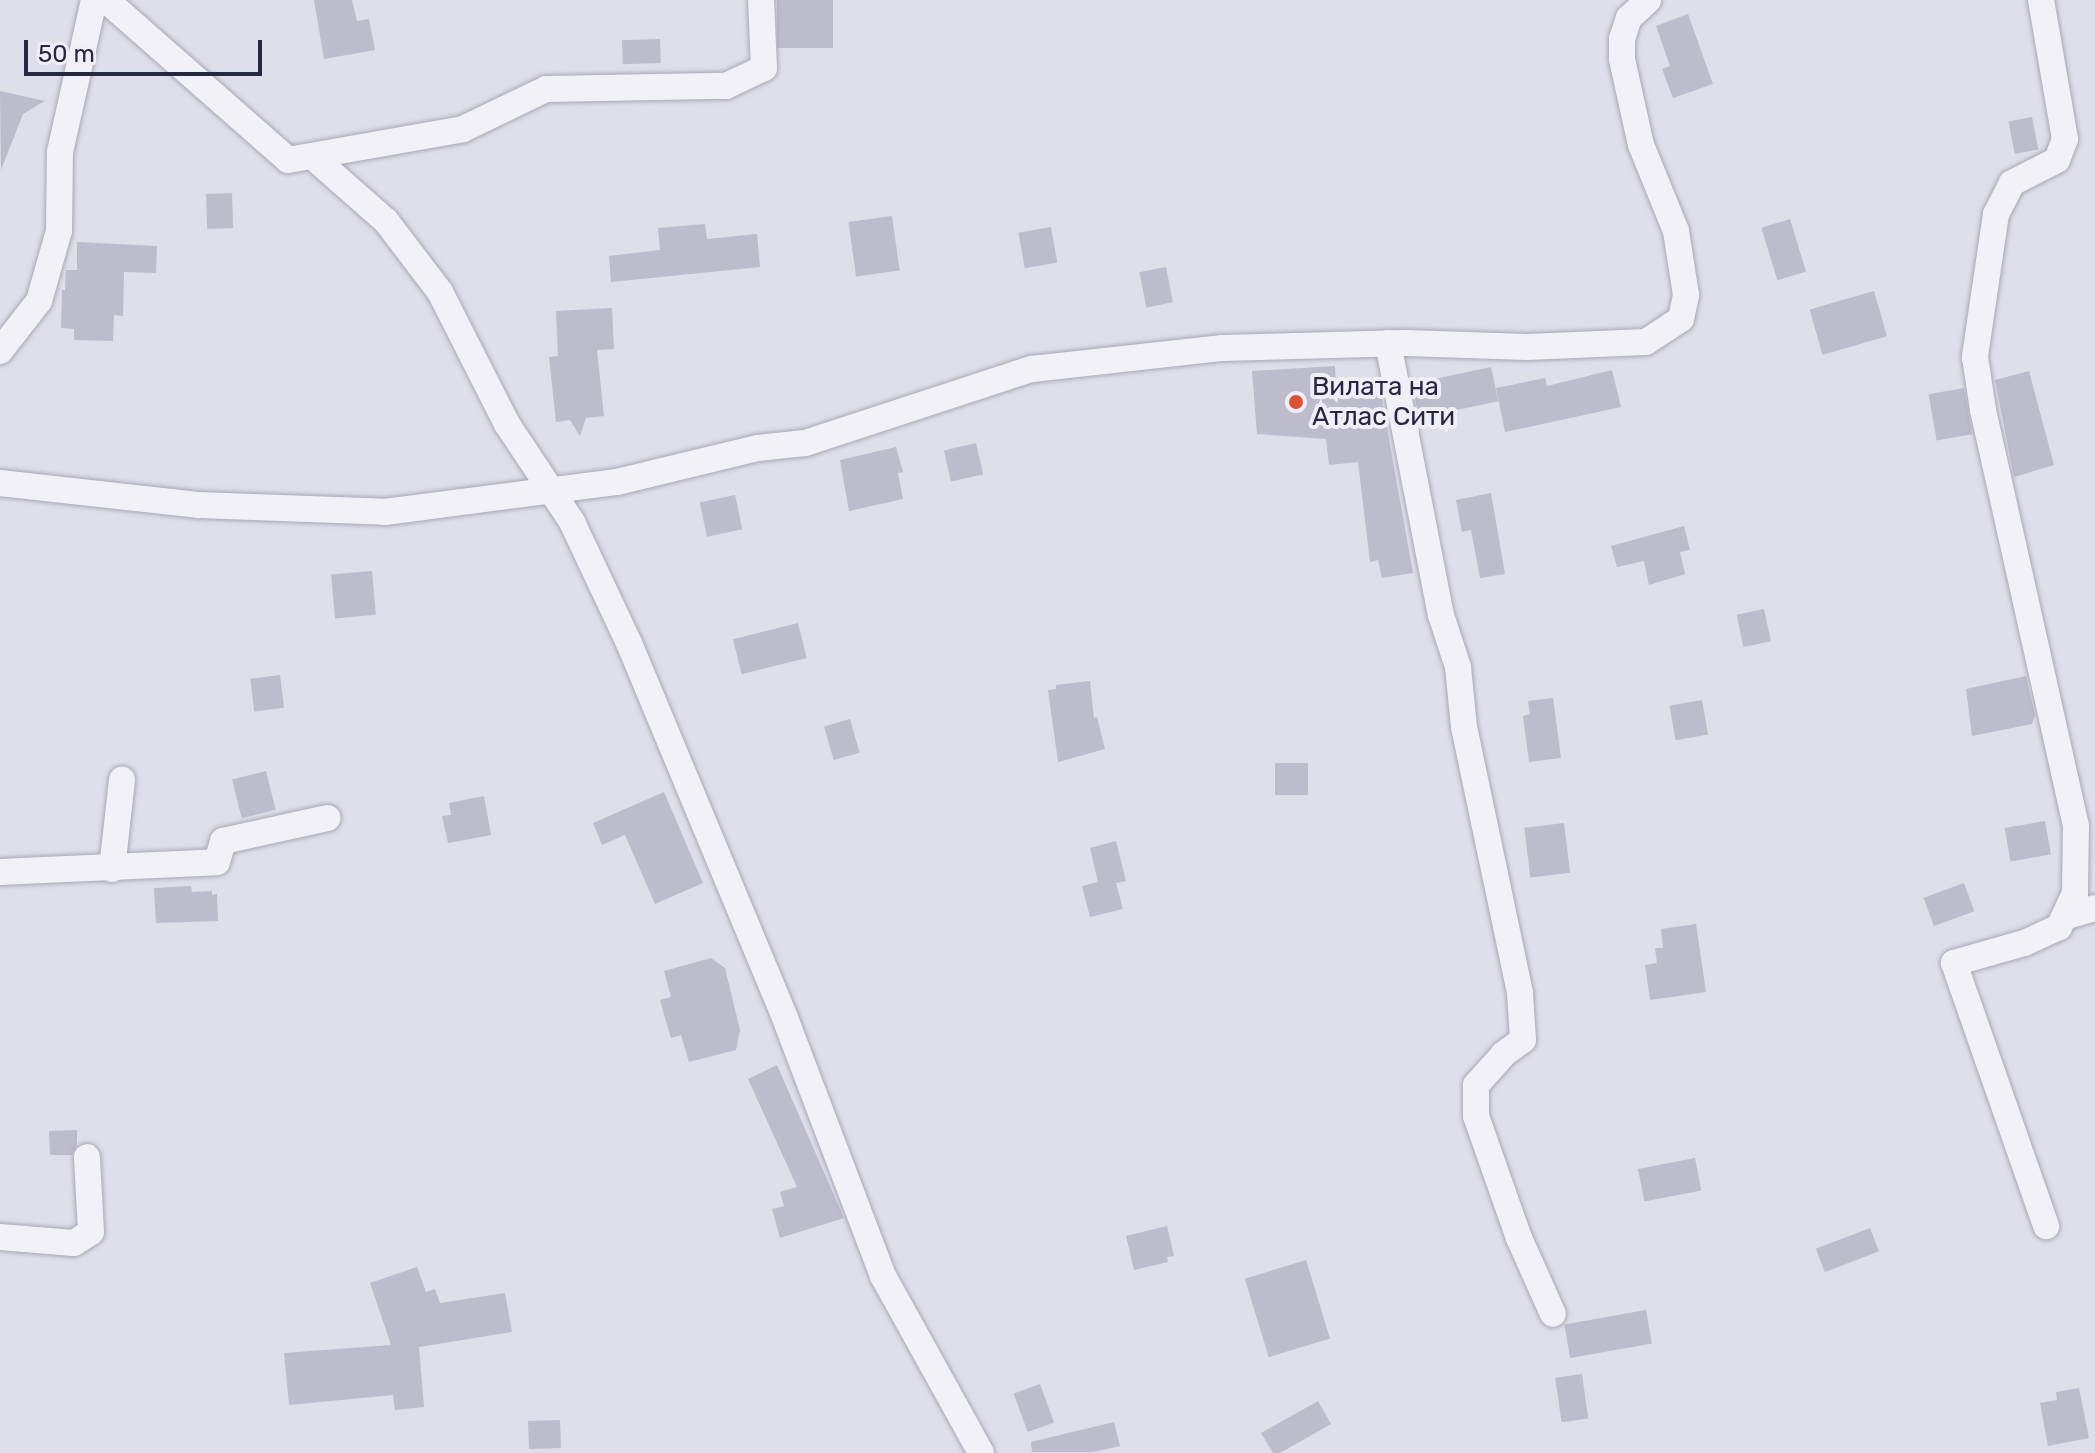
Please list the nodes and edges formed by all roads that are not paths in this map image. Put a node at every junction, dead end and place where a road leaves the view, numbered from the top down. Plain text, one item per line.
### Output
1 (94, 0) edge
2 (106, 0) edge
3 (761, 0) edge
4 (1648, 0) edge
5 (2041, 0) edge
6 (312, 156) junction
7 (1388, 343) junction
8 (0, 350) edge
9 (0, 483) edge
10 (551, 490) junction
11 (122, 780) dead end
12 (328, 818) dead end
13 (112, 869) junction
14 (0, 872) edge
15 (2095, 908) edge
16 (2064, 917) junction
17 (87, 1157) dead end
18 (2046, 1226) dead end
19 (0, 1237) edge
20 (1553, 1314) dead end
21 (981, 1453) edge

1 - 8 street
2 - 6 street
3 - 6 street
4 - 7 street
5 - 16 street
6 - 10 street
7 - 10 street
7 - 20 street
9 - 10 street
10 - 21 street
11 - 13 street
12 - 13 street
13 - 14 street
15 - 16 street
16 - 18 street
17 - 19 street

